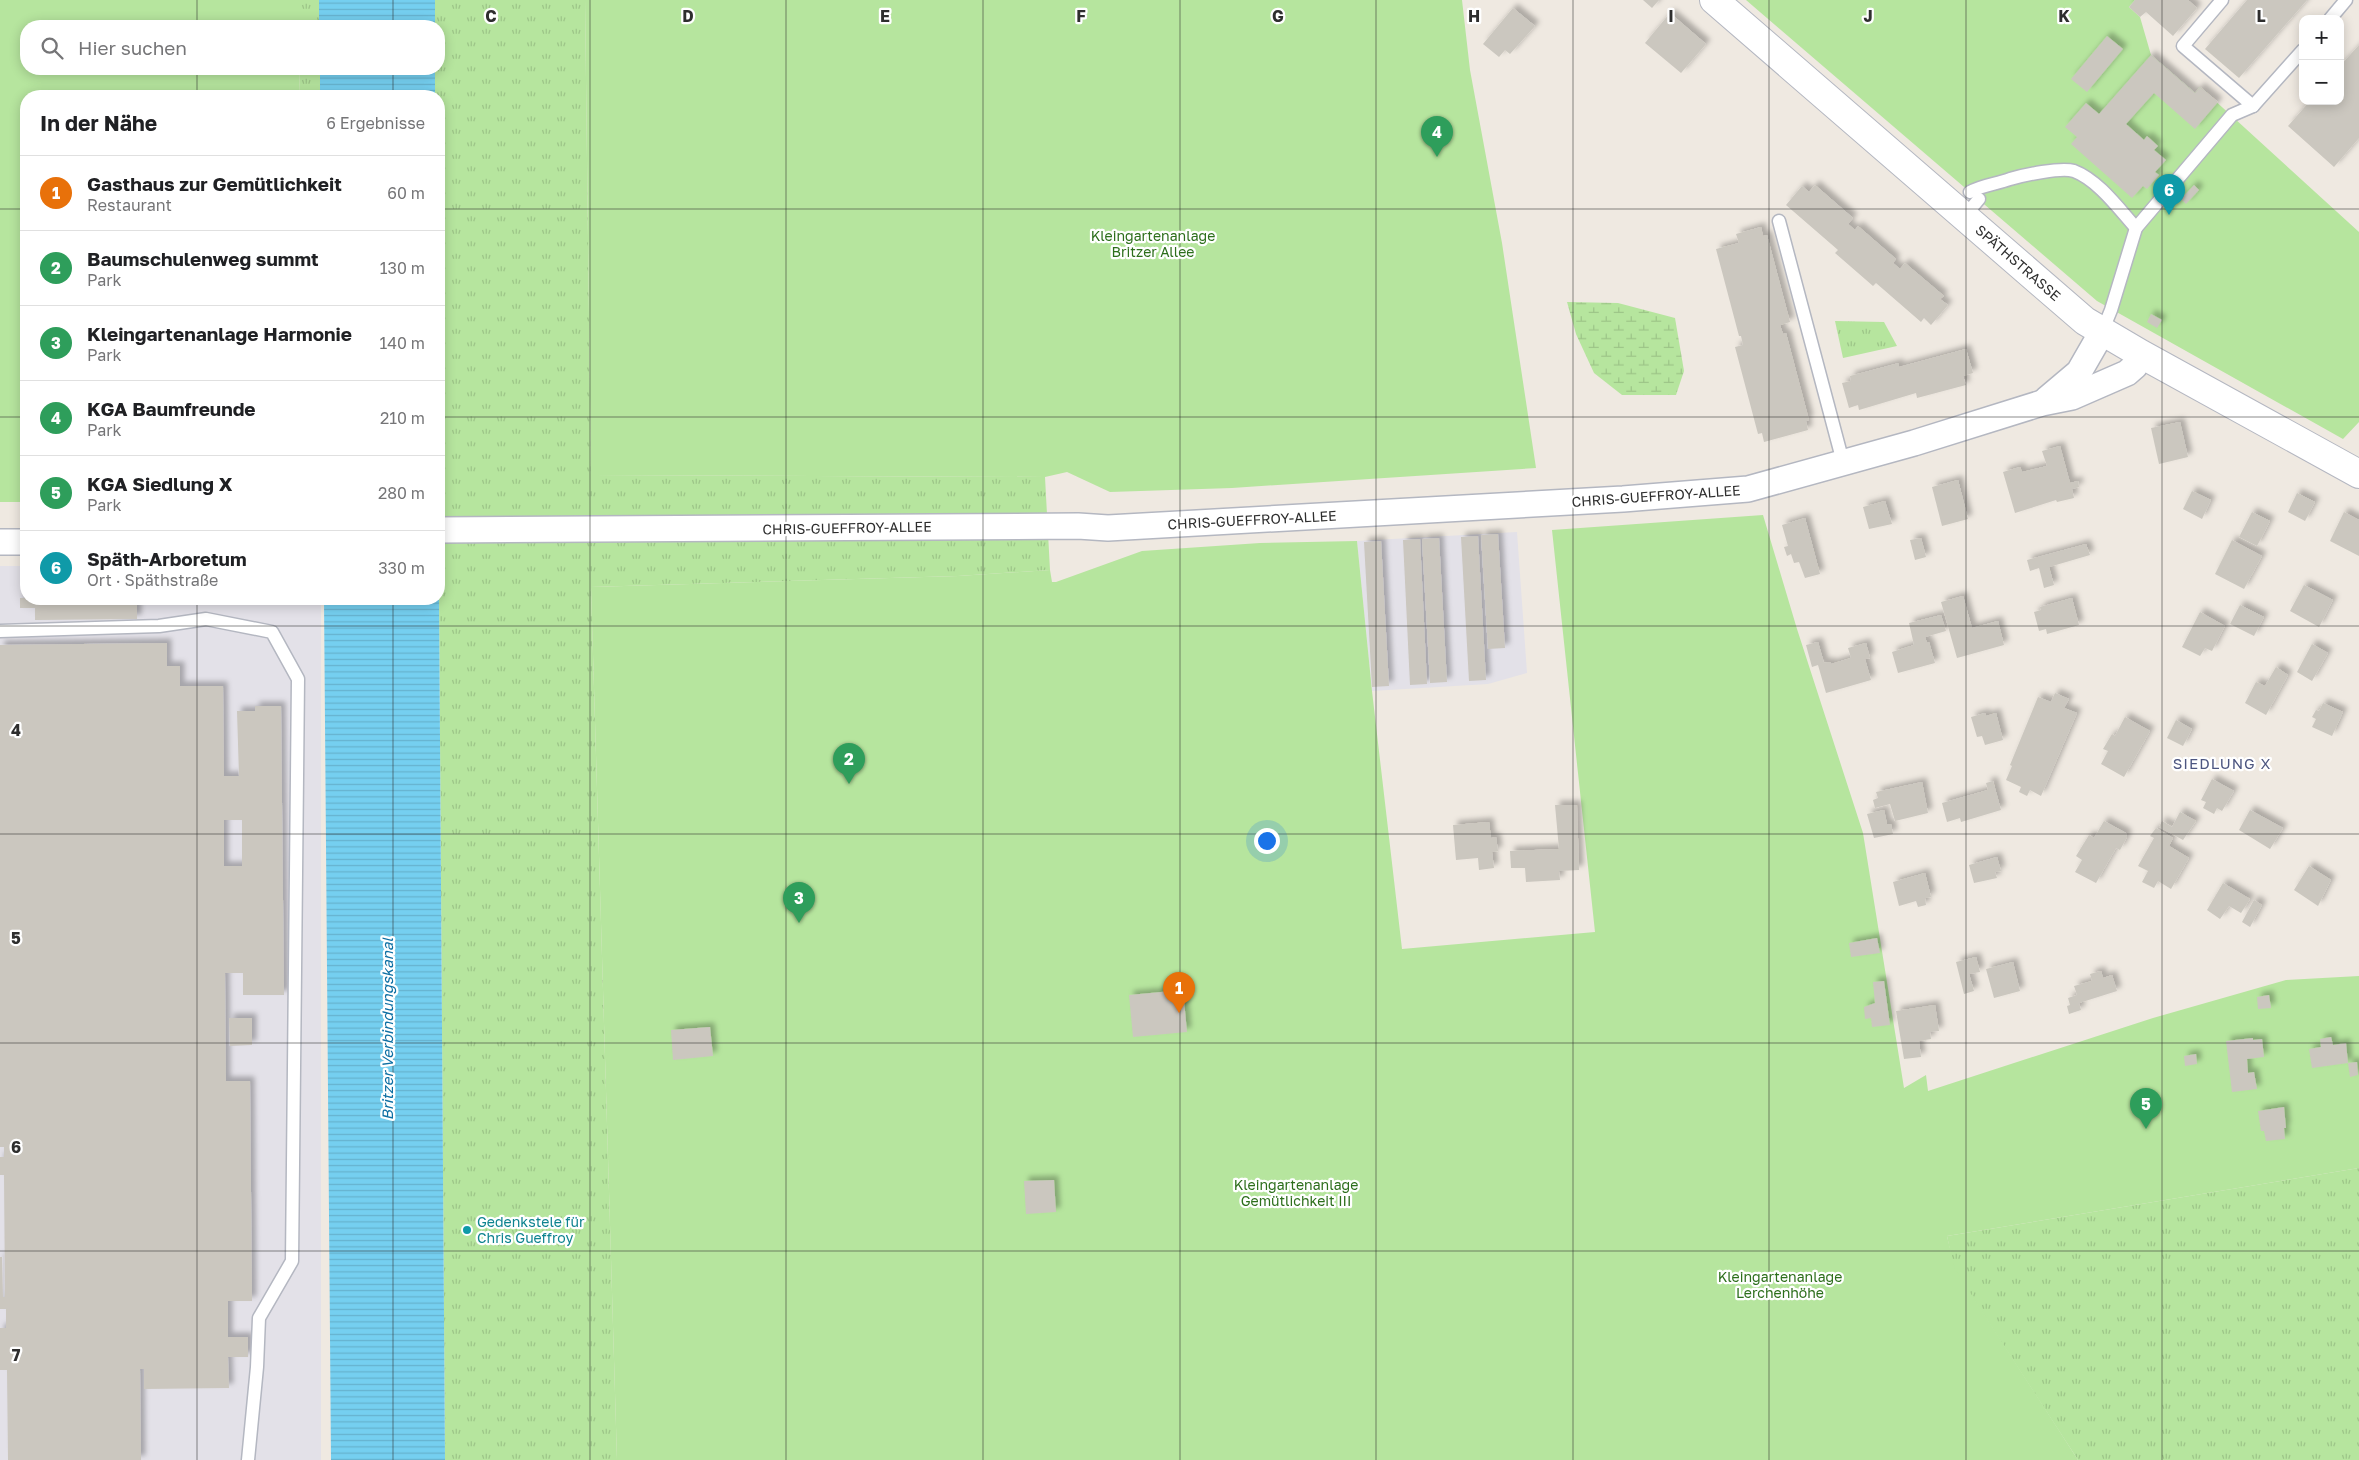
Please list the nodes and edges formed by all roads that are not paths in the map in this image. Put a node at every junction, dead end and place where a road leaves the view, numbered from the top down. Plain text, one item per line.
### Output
1 (1714, 0) edge
2 (2222, 0) edge
3 (2346, 0) edge
4 (2333, 15) edge
5 (2299, 54) edge
6 (2253, 106) junction
7 (1971, 202) junction
8 (1779, 221) dead end
9 (2136, 228) junction
10 (2102, 332) junction
11 (2141, 354) junction
12 (2042, 403) junction
13 (1843, 462) junction
14 (2356, 467) edge
15 (445, 530) edge
16 (0, 542) edge
17 (20, 542) edge
18 (0, 631) edge
19 (248, 1460) edge

1 - 7 main road, SPÄTHSTRASSE
2 - 6 lane
3 - 4 lane
5 - 6 lane
6 - 9 lane
7 - 9 lane
7 - 10 main road, SPÄTHSTRASSE
8 - 13 lane
9 - 10 lane
10 - 11 main road, SPÄTHSTRASSE
10 - 12 street, CHRIS-GUEFFROY-ALLEE
11 - 12 street, CHRIS-GUEFFROY-ALLEE
11 - 14 main road, SPÄTHSTRASSE
12 - 13 street, CHRIS-GUEFFROY-ALLEE
13 - 15 street, CHRIS-GUEFFROY-ALLEE
16 - 17 street
18 - 19 lane

